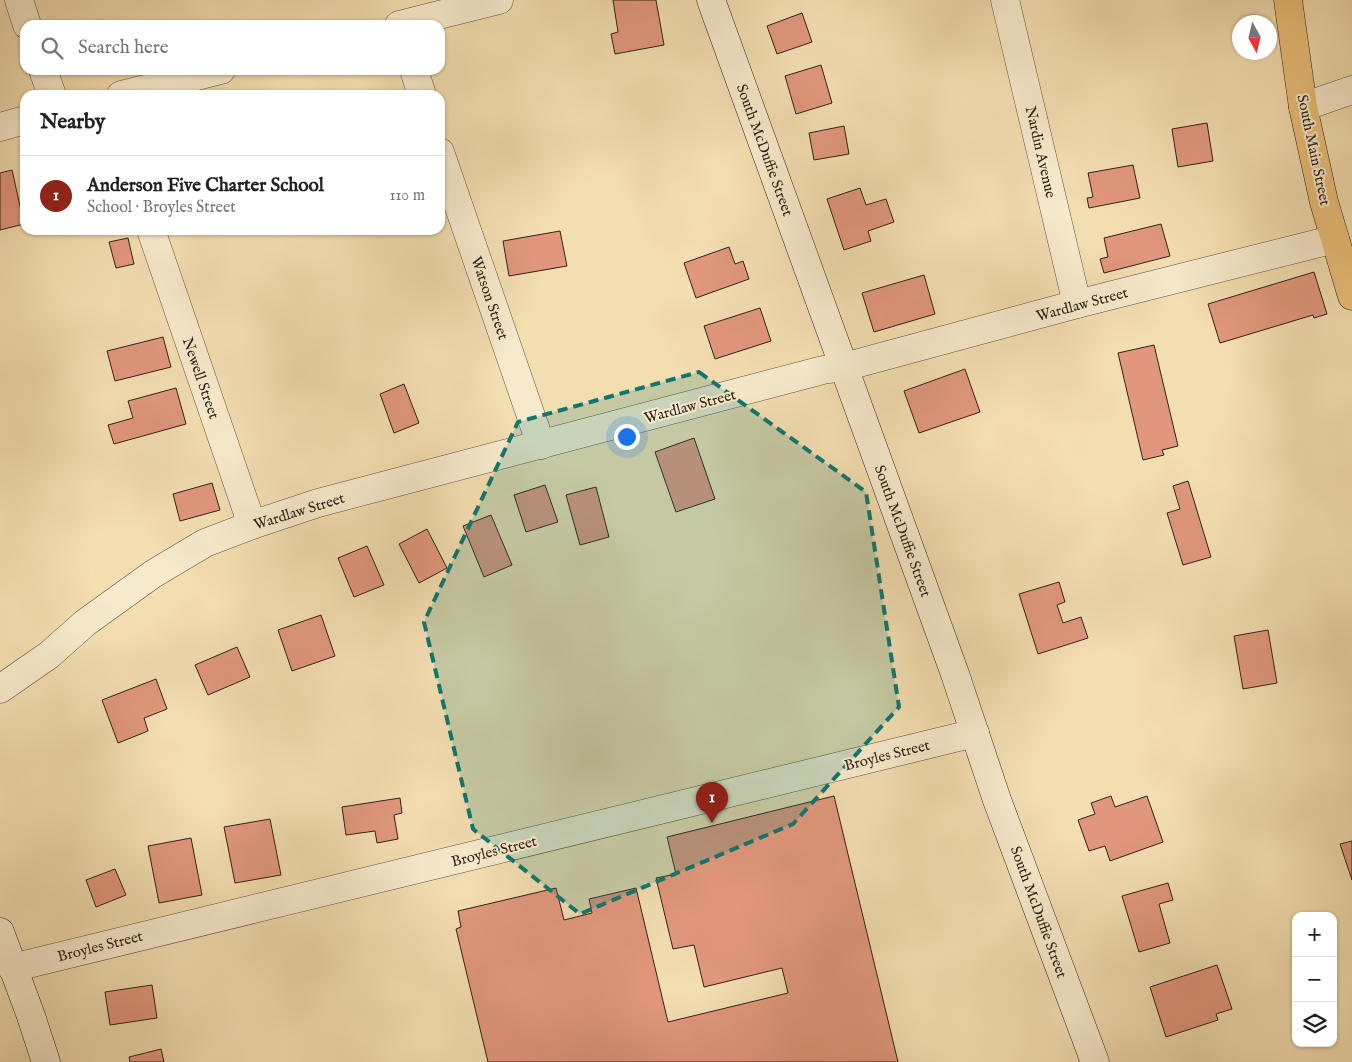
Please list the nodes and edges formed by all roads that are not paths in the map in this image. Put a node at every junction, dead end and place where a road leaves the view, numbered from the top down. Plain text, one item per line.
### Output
1 (19, 0) edge
2 (499, 0) edge
3 (711, 0) edge
4 (1004, 0) edge
5 (1288, 0) edge
6 (26, 20) edge
7 (419, 20) edge
8 (45, 75) edge
9 (201, 75) edge
10 (416, 75) edge
11 (50, 90) edge
12 (141, 90) edge
13 (420, 90) edge
14 (1352, 90) edge
15 (1303, 107) junction
16 (20, 121) edge
17 (0, 127) edge
18 (445, 167) edge
19 (153, 235) edge
20 (1335, 239) junction
21 (1352, 296) edge
22 (1077, 304) junction
23 (844, 367) junction
24 (541, 445) junction
25 (252, 525) junction
26 (0, 689) edge
27 (975, 733) junction
28 (0, 932) edge
29 (12, 968) junction
30 (44, 1062) edge
31 (1095, 1062) edge

1 - 6 street
2 - 7 street
3 - 23 street, South McDuffie Street
4 - 22 street, Nardin Avenue
5 - 15 main road, South Main Street
8 - 11 street
9 - 12 street
10 - 13 street
14 - 15 street
15 - 20 main road, South Main Street
16 - 17 street
18 - 24 street, Watson Street
19 - 25 street, Newell Street
20 - 21 main road, South Main Street
20 - 22 street, Wardlaw Street
22 - 23 street, Wardlaw Street
23 - 24 street, Wardlaw Street
23 - 27 street, South McDuffie Street
24 - 25 street, Wardlaw Street
25 - 26 street, Wardlaw Street
27 - 29 street, Broyles Street
27 - 31 street, South McDuffie Street
28 - 29 street
29 - 30 street

